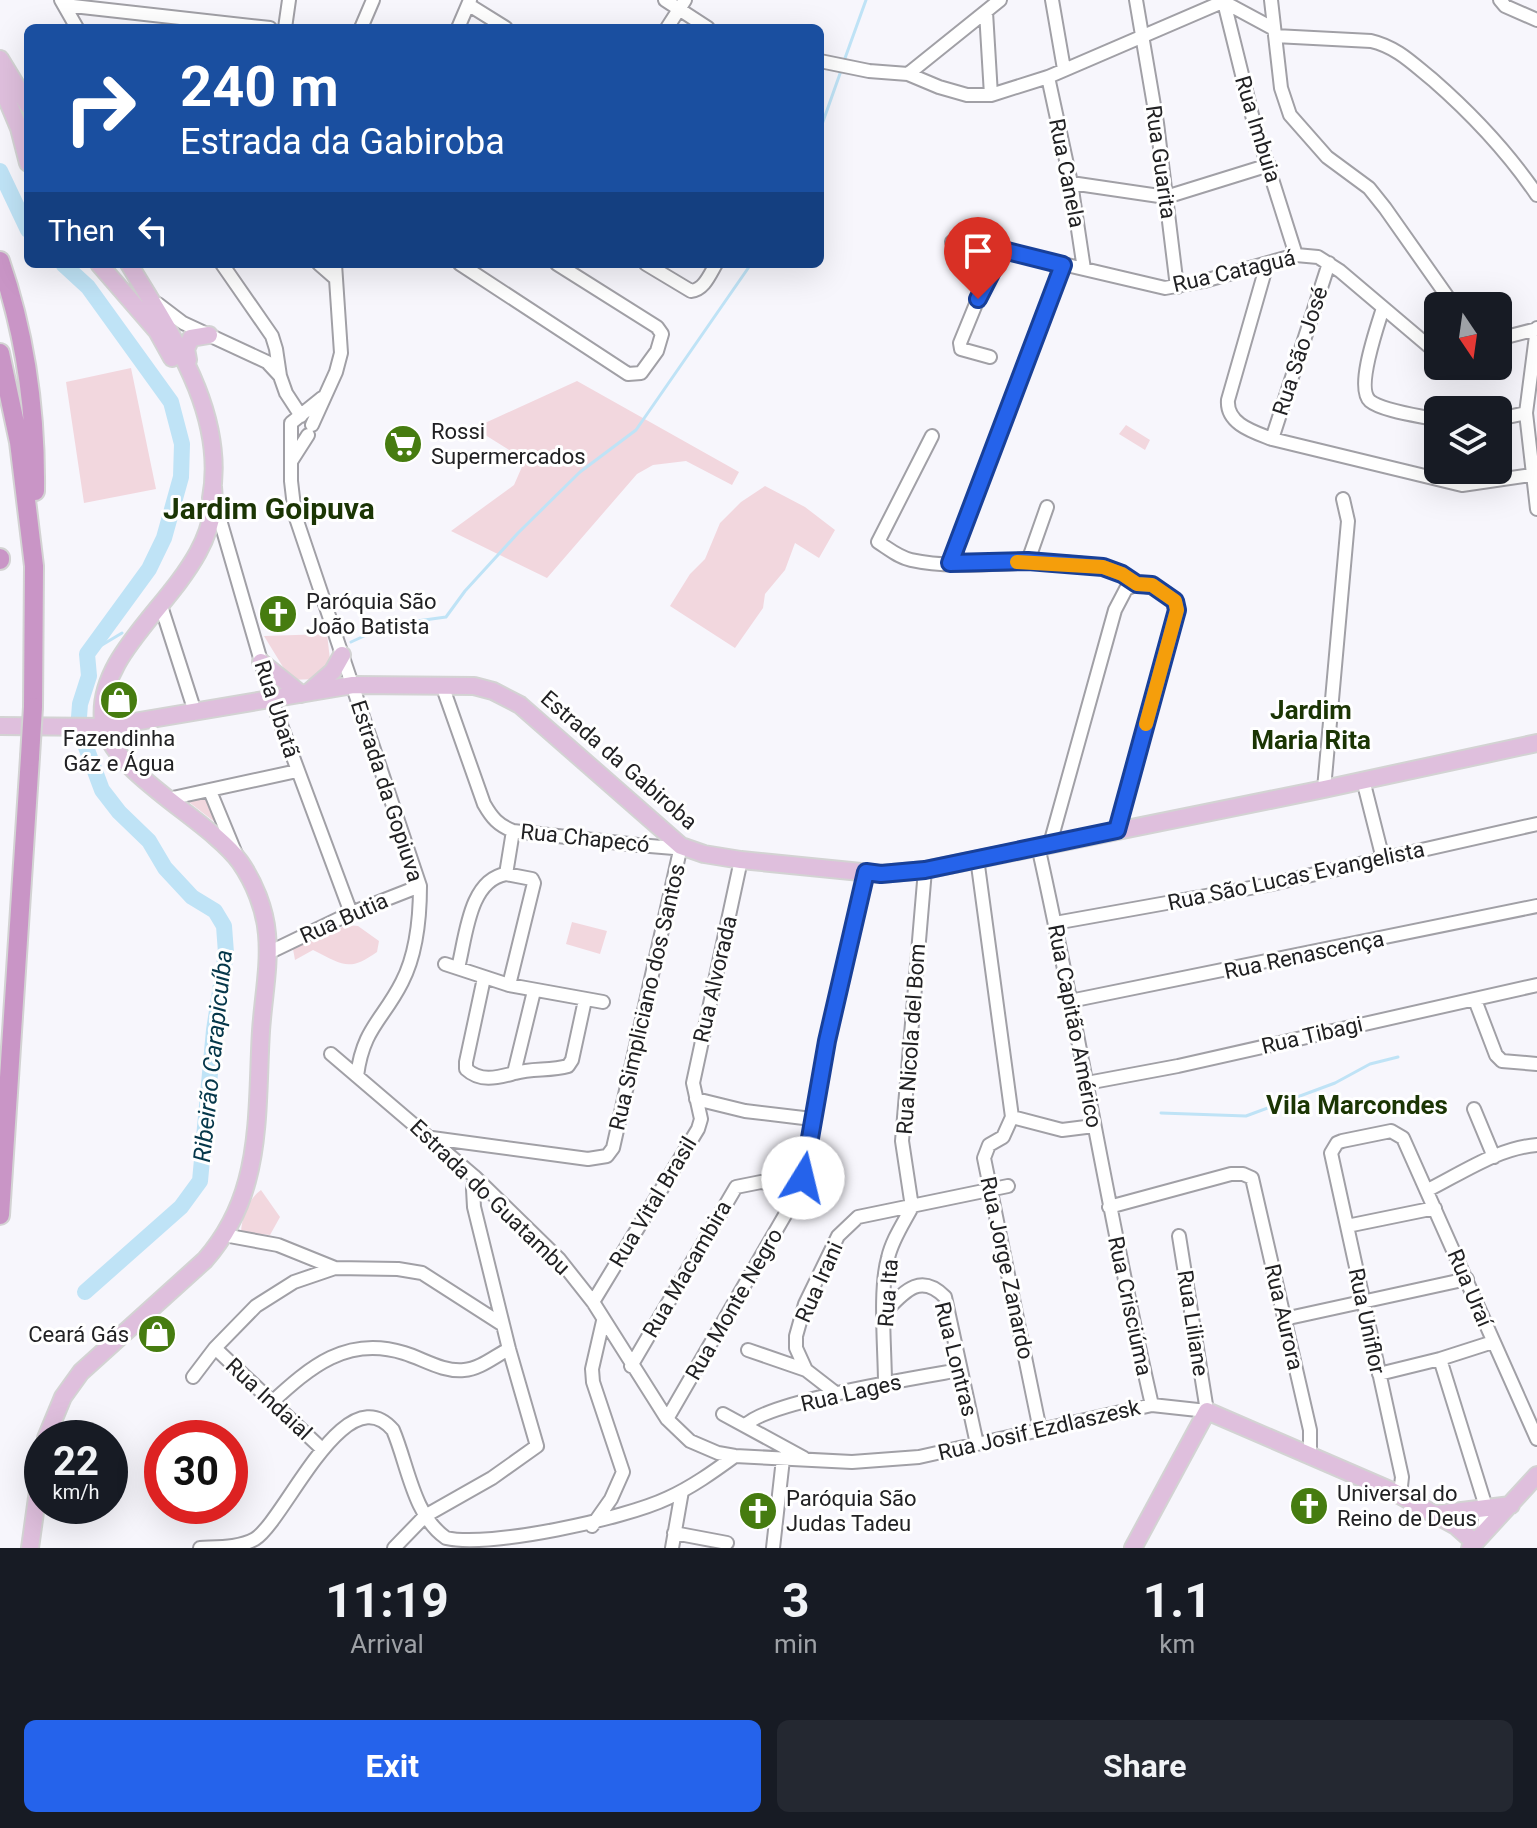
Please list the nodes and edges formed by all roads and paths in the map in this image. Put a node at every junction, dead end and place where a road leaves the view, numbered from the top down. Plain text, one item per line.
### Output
1 (289, 0) edge
2 (373, 0) edge
3 (665, 0) edge
4 (1000, 0) edge
5 (1052, 0) edge
6 (1136, 0) edge
7 (1271, 0) edge
8 (1500, 0) edge
9 (1225, 1) edge
10 (470, 2) edge
11 (62, 3) edge
12 (682, 4) edge
13 (986, 12) junction
14 (192, 19) junction
15 (1537, 20) edge
16 (75, 24) edge
17 (184, 24) edge
18 (235, 24) edge
19 (286, 24) edge
20 (363, 24) edge
21 (460, 24) edge
22 (500, 24) edge
23 (670, 24) edge
24 (704, 24) edge
25 (1275, 32) junction
26 (1142, 37) junction
27 (0, 59) edge
28 (824, 65) edge
29 (1064, 69) junction
30 (908, 74) junction
31 (1048, 77) junction
32 (0, 83) edge
33 (991, 95) junction
34 (24, 98) edge
35 (24, 147) edge
36 (1269, 165) junction
37 (1071, 183) junction
38 (1537, 195) edge
39 (1166, 197) junction
40 (952, 242) dead end
41 (1003, 250) junction
42 (1296, 255) junction
43 (0, 261) edge
44 (1329, 263) junction
45 (1267, 264) junction
46 (1063, 265) junction
47 (102, 268) edge
48 (110, 268) edge
49 (131, 268) edge
50 (225, 268) edge
51 (324, 268) edge
52 (335, 268) edge
53 (466, 268) edge
54 (563, 268) edge
55 (653, 268) edge
56 (714, 268) edge
57 (1084, 269) junction
58 (335, 278) junction
59 (1177, 287) junction
60 (145, 291) junction
61 (1444, 292) edge
62 (251, 304) junction
63 (1383, 308) junction
64 (167, 323) junction
65 (1537, 329) edge
66 (208, 335) junction
67 (1512, 335) edge
68 (1424, 342) edge
69 (0, 353) edge
70 (258, 357) junction
71 (990, 357) dead end
72 (280, 376) junction
73 (194, 381) junction
74 (1530, 409) edge
75 (1424, 416) edge
76 (301, 424) junction
77 (932, 436) dead end
78 (1272, 439) junction
79 (211, 452) junction
80 (1531, 475) junction
81 (1343, 499) dead end
82 (1047, 507) dead end
83 (1537, 509) edge
84 (212, 533) junction
85 (1028, 561) junction
86 (950, 563) junction
87 (34, 566) junction
88 (1137, 584) junction
89 (161, 606) junction
90 (342, 655) junction
91 (261, 662) junction
92 (353, 685) junction
93 (442, 685) junction
94 (304, 694) junction
95 (272, 699) junction
96 (195, 712) junction
97 (0, 726) edge
98 (96, 727) junction
99 (1537, 743) edge
100 (297, 771) junction
101 (1363, 780) junction
102 (1324, 789) junction
103 (210, 791) junction
104 (168, 799) junction
105 (1537, 824) edge
106 (1117, 830) junction
107 (513, 831) junction
108 (1044, 845) junction
109 (681, 846) junction
110 (977, 858) junction
111 (1383, 859) junction
112 (741, 860) junction
113 (239, 861) junction
114 (925, 870) junction
115 (866, 872) junction
116 (506, 874) junction
117 (420, 886) junction
118 (1537, 906) edge
119 (351, 913) junction
120 (1055, 923) junction
121 (268, 953) junction
122 (484, 978) junction
123 (509, 985) junction
124 (1537, 985) edge
125 (534, 991) junction
126 (585, 1000) junction
127 (1475, 1000) junction
128 (1070, 1001) junction
129 (603, 1002) dead end
130 (331, 1054) dead end
131 (1537, 1064) edge
132 (514, 1073) junction
133 (357, 1076) junction
134 (1087, 1083) junction
135 (696, 1099) junction
136 (1474, 1109) dead end
137 (1012, 1117) junction
138 (812, 1119) junction
139 (1094, 1126) junction
140 (430, 1138) junction
141 (1537, 1145) edge
142 (1332, 1148) joint
143 (1494, 1157) junction
144 (475, 1177) junction
145 (1008, 1186) dead end
146 (800, 1189) junction
147 (991, 1190) junction
148 (1428, 1190) junction
149 (912, 1207) junction
150 (1109, 1207) junction
151 (1435, 1208) junction
152 (0, 1215) edge
153 (1347, 1226) junction
154 (224, 1235) junction
155 (1179, 1236) dead end
156 (335, 1268) junction
157 (1467, 1279) junction
158 (1362, 1301) junction
159 (593, 1302) junction
160 (885, 1312) junction
161 (1284, 1319) junction
162 (603, 1321) junction
163 (503, 1325) junction
164 (1493, 1342) junction
165 (215, 1348) junction
166 (509, 1349) junction
167 (748, 1350) dead end
168 (1440, 1359) junction
169 (631, 1366) junction
170 (806, 1370) junction
171 (960, 1370) junction
172 (1379, 1374) junction
173 (193, 1377) dead end
174 (885, 1384) junction
175 (837, 1394) junction
176 (271, 1403) junction
177 (1152, 1405) junction
178 (1207, 1411) junction
179 (723, 1414) dead end
180 (667, 1419) junction
181 (53, 1420) edge
182 (746, 1425) junction
183 (1040, 1430) junction
184 (1537, 1439) edge
185 (977, 1444) junction
186 (322, 1449) junction
187 (735, 1456) junction
188 (919, 1457) joint
189 (1310, 1457) junction
190 (783, 1459) junction
191 (807, 1460) junction
192 (1537, 1475) edge
193 (682, 1491) junction
194 (1400, 1495) junction
195 (1511, 1505) junction
196 (1486, 1507) junction
197 (1437, 1514) junction
198 (425, 1516) junction
199 (33, 1524) edge
200 (591, 1527) junction
201 (674, 1533) junction
202 (1476, 1541) edge
203 (727, 1543) dead end
204 (538, 1544) edge
205 (1138, 1546) edge
206 (30, 1548) edge
207 (200, 1548) edge
208 (394, 1548) edge
209 (672, 1548) edge
210 (773, 1548) edge

1 - 19 street
2 - 20 street
3 - 12 street
4 - 13 street
5 - 29 street
6 - 26 street, Rua Guarita
7 - 25 street
8 - 15 street
9 - 25 street
9 - 26 street
9 - 36 street, Rua Imbuia
10 - 21 street
10 - 22 street
11 - 14 street
11 - 16 street
12 - 23 street
12 - 24 street
13 - 30 street
13 - 33 street
14 - 17 street
14 - 18 street
25 - 38 street
25 - 61 street
26 - 29 street
26 - 39 street, Rua Guarita
27 - 34 main road
28 - 30 street
29 - 31 street
30 - 33 street
31 - 33 street
31 - 37 street, Rua Canela
32 - 35 main road
36 - 39 street
36 - 42 street, Rua Imbuia
37 - 39 street
37 - 57 street, Rua Canela
39 - 59 street, Rua Guarita
40 - 41 street, Rua Cataguá
41 - 46 street, Rua Cataguá
41 - 71 street
42 - 44 street, Rua Cataguá
42 - 45 street, Rua Cataguá
43 - 87 highway
44 - 63 street, Rua Cataguá
44 - 78 street, Rua São José
45 - 59 street, Rua Cataguá
45 - 78 street
46 - 57 street, Rua Cataguá
46 - 86 street
47 - 79 main road
48 - 64 main road
49 - 60 main road
50 - 62 street
51 - 58 street
52 - 58 street
53 - 54 street
55 - 56 street
57 - 59 street, Rua Cataguá
58 - 76 street
60 - 64 main road
60 - 66 street
62 - 70 street
62 - 72 street
63 - 68 street, Rua Cataguá
63 - 75 street
64 - 66 street
64 - 73 main road
65 - 67 street
65 - 74 street
66 - 70 street
66 - 73 main road
69 - 87 highway
70 - 72 street
72 - 76 street
73 - 79 main road
74 - 80 street
76 - 90 street, Estrada da Gopiuva
77 - 86 street
78 - 80 street
79 - 84 main road
80 - 83 street
81 - 102 street
82 - 85 street
84 - 89 main road
84 - 91 street, Rua Ubatã
85 - 86 street
85 - 88 street
87 - 152 highway, bridge
88 - 106 street
88 - 108 street
89 - 96 street
89 - 98 main road
90 - 92 street, Estrada da Gopiuva
90 - 94 main road
91 - 94 main road
91 - 95 street, Rua Ubatã
92 - 93 main road, Estrada da Gabiroba
92 - 94 main road, Estrada da Gabiroba
92 - 117 street, Estrada da Gopiuva
93 - 107 street, Rua Chapecó
93 - 109 main road, Estrada da Gabiroba
94 - 95 main road, Estrada da Gabiroba
95 - 96 main road, Estrada da Gabiroba
95 - 100 street, Rua Ubatã
96 - 98 main road, Estrada da Gabiroba
97 - 98 main road, Estrada da Gabiroba
98 - 104 main road
99 - 101 main road, Estrada da Gabiroba
100 - 103 street
100 - 119 street, Rua Ubatã
101 - 102 main road, Estrada da Gabiroba
101 - 111 street
102 - 106 main road, Estrada da Gabiroba
103 - 104 street
103 - 113 street
104 - 113 main road
105 - 111 street, Rua São Lucas Evangelista
106 - 108 main road, Estrada da Gabiroba
107 - 109 street, Rua Chapecó
107 - 116 street
108 - 110 main road, Estrada da Gabiroba
108 - 120 street, Rua Capitão Américo
109 - 112 main road, Estrada da Gabiroba
109 - 140 street, Rua Simpliciano dos Santos
110 - 114 main road, Estrada da Gabiroba
110 - 137 street
111 - 120 street, Rua São Lucas Evangelista
112 - 115 main road, Estrada da Gabiroba
112 - 135 street, Rua Alvorada
113 - 121 main road
114 - 115 main road, Estrada da Gabiroba
114 - 149 street, Rua Nicola del Bom
115 - 138 street
116 - 122 street
116 - 123 street
117 - 119 street, Rua Butia
117 - 133 street, Estrada da Gopiuva
118 - 128 street, Rua Renascença
119 - 121 street, Rua Butia
120 - 128 street, Rua Capitão Américo
121 - 154 main road
122 - 123 street
122 - 132 street
123 - 125 street
124 - 127 street, Rua Tibagi
125 - 126 street
125 - 132 street
126 - 129 street
126 - 132 street
127 - 131 street
127 - 134 street, Rua Tibagi
128 - 134 street, Rua Capitão Américo
130 - 133 street, Estrada do Guatambu
133 - 140 street, Estrada do Guatambu
134 - 139 street, Rua Capitão Américo
135 - 138 street
135 - 159 street, Rua Vital Brasil
136 - 143 street
137 - 139 street
137 - 147 street, Rua Jorge Zanardo
138 - 146 street
139 - 150 street, Rua Capitão Américo
140 - 144 street, Estrada do Guatambu
141 - 143 street
142 - 148 street, Rua Uraí
142 - 153 street, Rua Uniflor
143 - 148 street
144 - 159 street, Estrada do Guatambu
144 - 163 street
145 - 147 street, Rua Irani
146 - 169 street, Rua Macambira
146 - 180 street, Rua Monte Negro
147 - 149 street, Rua Irani
147 - 183 street, Rua Jorge Zanardo
148 - 151 street, Rua Uraí
149 - 160 street, Rua Ita
149 - 170 street, Rua Irani
150 - 161 street, Rua Aurora
150 - 177 street, Rua Crisciúma
151 - 153 street
151 - 157 street, Rua Uraí
153 - 158 street, Rua Uniflor
154 - 156 street
154 - 181 main road
155 - 178 street, Rua Liliane
156 - 163 street
156 - 165 street
157 - 158 street
157 - 164 street, Rua Uraí
158 - 161 street
158 - 172 street, Rua Uniflor
159 - 162 street, Estrada do Guatambu
160 - 171 street, Rua Lontras
160 - 174 street, Rua Ita
161 - 189 street, Rua Aurora
162 - 169 street, Estrada do Guatambu
162 - 200 street
163 - 166 street
164 - 168 street
164 - 184 street, Rua Uraí
165 - 173 street
165 - 176 street, Rua Indaial
166 - 176 street
166 - 198 street
167 - 170 street
168 - 172 street
168 - 196 street
169 - 180 street, Estrada do Guatambu
170 - 175 street
171 - 174 street, Rua Lages
171 - 185 street, Rua Lontras
172 - 194 street, Rua Uniflor
174 - 175 street, Rua Lages
175 - 182 street, Rua Lages
176 - 186 street, Rua Indaial
177 - 178 street, Rua Josif Ezdlaszesk
177 - 183 street, Rua Josif Ezdlaszesk
178 - 189 main road
178 - 205 main road
179 - 182 street
180 - 187 street, Estrada do Guatambu
182 - 191 street
183 - 185 street, Rua Josif Ezdlaszesk
185 - 188 street, Rua Josif Ezdlaszesk
186 - 198 street
186 - 207 street
187 - 190 street, Estrada do Guatambu
187 - 193 street
188 - 191 street, Estrada do Guatambu
189 - 194 main road
190 - 191 street, Estrada do Guatambu
190 - 210 street
192 - 195 main road
193 - 200 street
193 - 201 street
194 - 197 main road
195 - 196 main road
195 - 202 main road
196 - 197 main road
196 - 202 street
197 - 202 main road
198 - 204 street
198 - 208 street
199 - 206 main road
200 - 204 street
201 - 203 street
201 - 209 street

